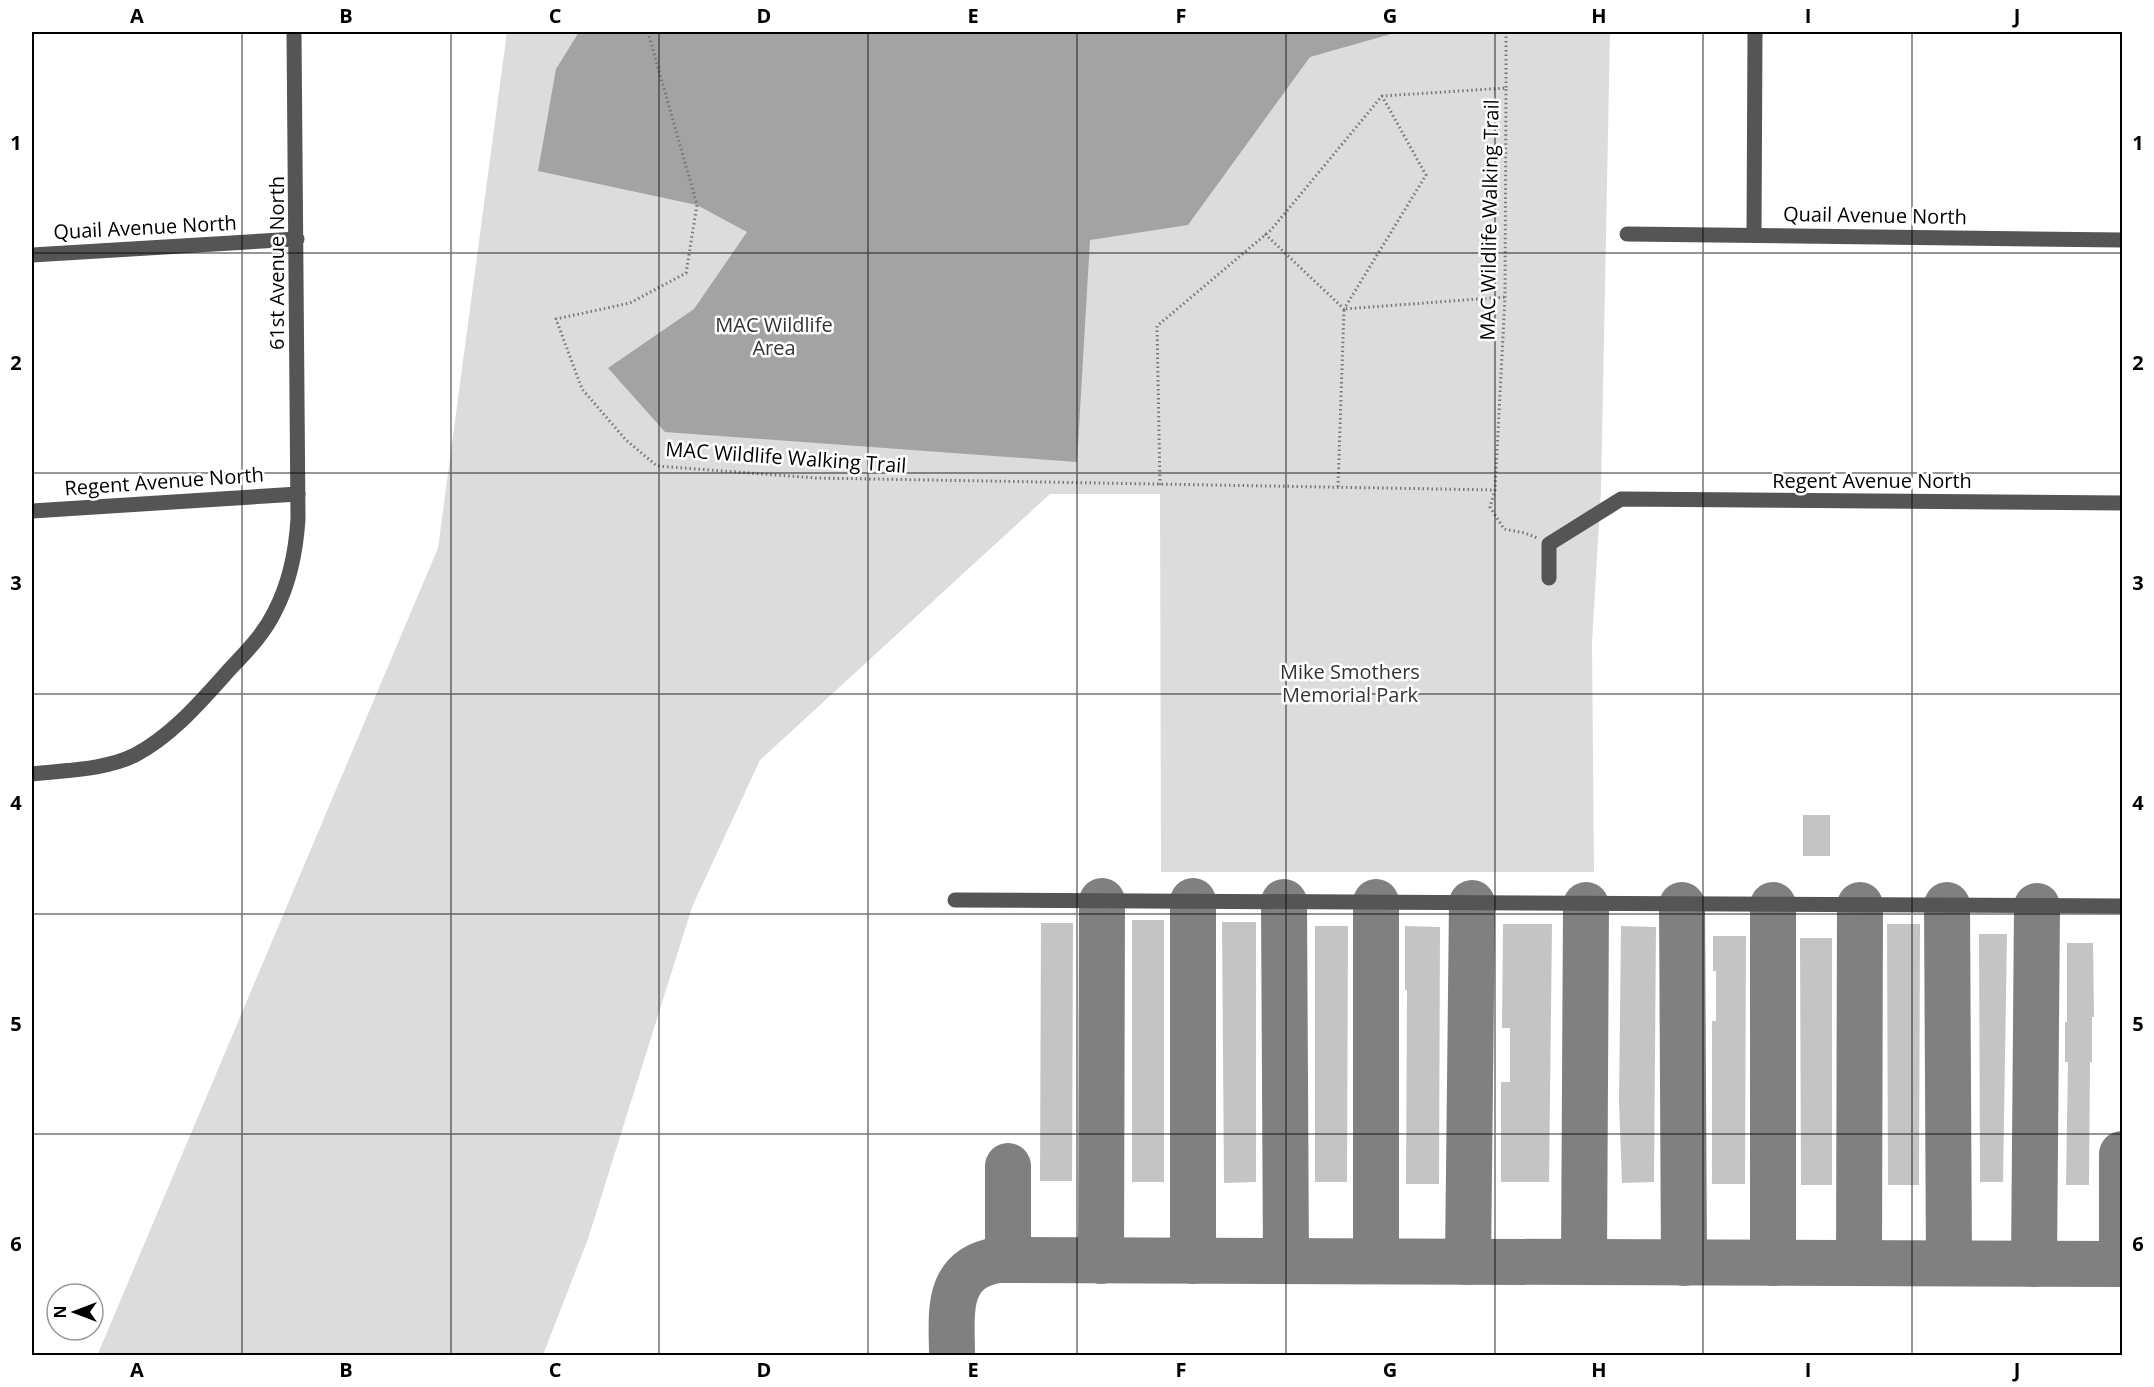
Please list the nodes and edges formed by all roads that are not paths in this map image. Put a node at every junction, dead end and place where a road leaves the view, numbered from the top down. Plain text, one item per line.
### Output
1 (294, 32) edge
2 (1755, 32) edge
3 (1627, 234) dead end
4 (1754, 234) junction
5 (297, 239) junction
6 (2122, 240) edge
7 (32, 255) edge
8 (298, 494) junction
9 (2122, 503) edge
10 (32, 511) edge
11 (1549, 578) dead end
12 (32, 774) edge
13 (955, 900) dead end
14 (2122, 906) edge

1 - 5 street, 61st Avenue North
2 - 4 street
3 - 4 street, Quail Avenue North
4 - 6 street, Quail Avenue North
5 - 7 street, Quail Avenue North
5 - 8 street, 61st Avenue North
8 - 10 street, Regent Avenue North
8 - 12 street, 61st Avenue North
9 - 11 street, Regent Avenue North
13 - 14 street

